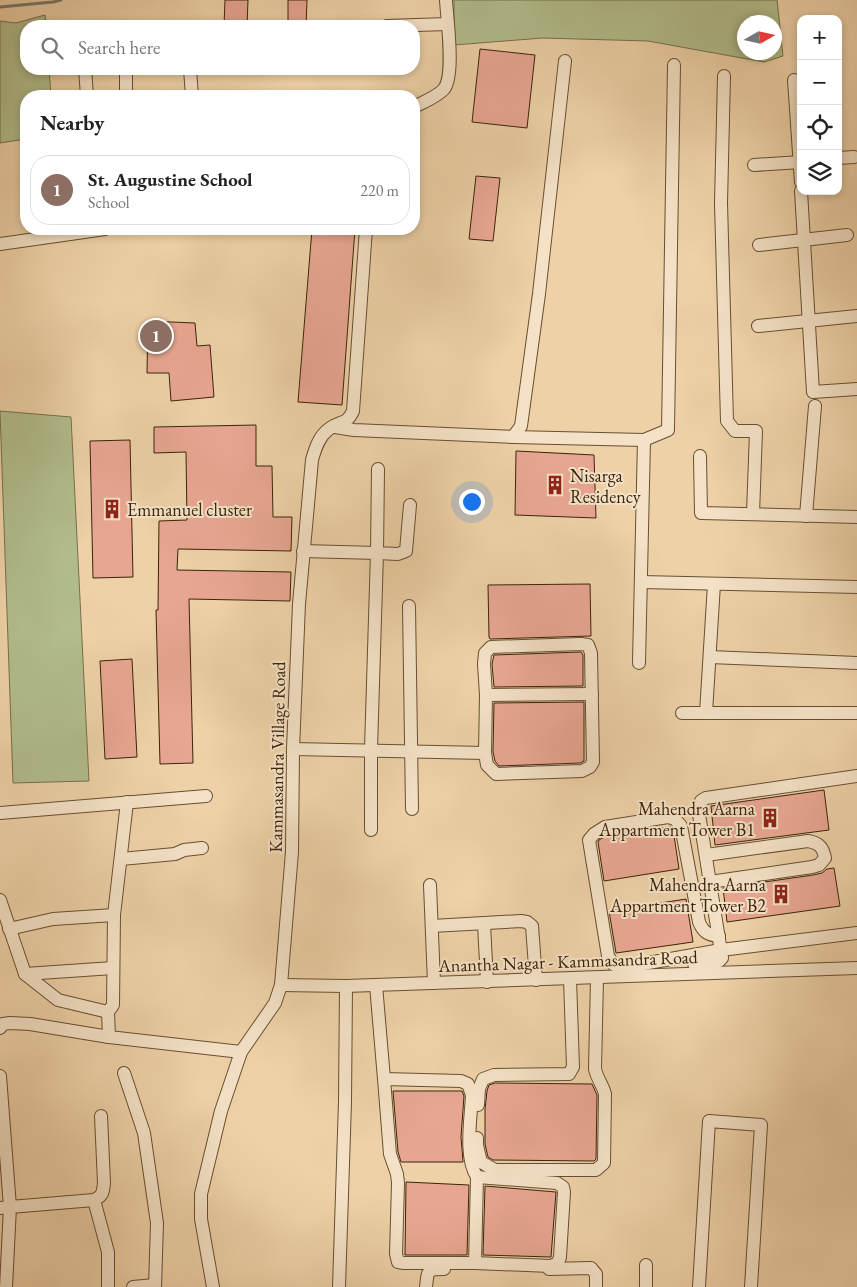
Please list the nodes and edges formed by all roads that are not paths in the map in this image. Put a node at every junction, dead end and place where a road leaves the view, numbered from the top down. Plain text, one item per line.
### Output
1 (446, 0) edge
2 (447, 24) junction
3 (420, 25) edge
4 (565, 61) dead end
5 (674, 65) dead end
6 (85, 75) edge
7 (126, 75) edge
8 (190, 75) edge
9 (724, 76) dead end
10 (794, 80) dead end
11 (87, 90) edge
12 (126, 90) edge
13 (192, 90) edge
14 (420, 104) edge
15 (799, 150) edge
16 (854, 156) dead end
17 (842, 158) edge
18 (797, 163) edge
19 (754, 165) dead end
20 (801, 195) edge
21 (61, 235) edge
22 (366, 235) edge
23 (847, 235) dead end
24 (805, 240) junction
25 (0, 244) edge
26 (759, 245) dead end
27 (857, 316) edge
28 (810, 321) junction
29 (758, 326) dead end
30 (857, 389) edge
31 (815, 406) dead end
32 (332, 426) junction
33 (513, 438) junction
34 (644, 440) junction
35 (700, 456) dead end
36 (378, 469) dead end
37 (410, 504) dead end
38 (753, 514) junction
39 (806, 516) junction
40 (857, 517) edge
41 (303, 551) junction
42 (377, 553) junction
43 (642, 582) junction
44 (714, 584) junction
45 (857, 587) edge
46 (409, 606) dead end
47 (710, 657) junction
48 (639, 663) dead end
49 (857, 663) edge
50 (592, 694) junction
51 (486, 695) junction
52 (682, 713) dead end
53 (706, 713) junction
54 (857, 713) edge
55 (294, 749) junction
56 (371, 749) junction
57 (411, 750) junction
58 (485, 752) junction
59 (857, 776) edge
60 (206, 796) dead end
61 (127, 802) junction
62 (412, 808) dead end
63 (0, 813) edge
64 (371, 830) dead end
65 (202, 848) dead end
66 (706, 855) junction
67 (121, 859) junction
68 (710, 882) junction
69 (430, 885) dead end
70 (0, 900) edge
71 (114, 914) junction
72 (484, 924) junction
73 (432, 926) junction
74 (9, 929) junction
75 (857, 933) edge
76 (719, 936) junction
77 (721, 950) junction
78 (113, 968) junction
79 (857, 968) edge
80 (25, 974) junction
81 (685, 975) junction
82 (597, 978) junction
83 (570, 979) junction
84 (536, 980) junction
85 (487, 982) junction
86 (434, 983) junction
87 (280, 985) junction
88 (376, 985) junction
89 (346, 986) junction
90 (108, 1012) junction
91 (0, 1028) edge
92 (108, 1037) junction
93 (241, 1052) junction
94 (124, 1073) dead end
95 (0, 1076) edge
96 (384, 1079) junction
97 (101, 1116) dead end
98 (477, 1177) junction
99 (94, 1200) junction
100 (5, 1208) edge
101 (475, 1263) junction
102 (646, 1265) dead end
103 (155, 1286) edge
104 (6, 1287) edge
105 (108, 1287) edge
106 (133, 1287) edge
107 (213, 1287) edge
108 (339, 1287) edge
109 (426, 1287) edge
110 (596, 1287) edge
111 (646, 1287) edge
112 (699, 1287) edge
113 (751, 1287) edge

1 - 2 street
2 - 3 street
2 - 14 street
4 - 33 street
5 - 34 street
6 - 11 street
7 - 12 street
8 - 13 street
9 - 38 street
10 - 15 street
16 - 17 street
18 - 19 street
20 - 24 street
21 - 25 street
22 - 32 street, Kammasandra Village Road
23 - 24 street
24 - 26 street
24 - 28 street
27 - 28 street
28 - 29 street
28 - 30 street
31 - 39 street
32 - 33 street
32 - 41 street, Kammasandra Village Road
33 - 34 street
34 - 43 street
35 - 38 street
36 - 42 street
37 - 42 street
38 - 39 street
39 - 40 street
41 - 42 street
41 - 55 street, Kammasandra Village Road
42 - 56 street
43 - 44 street
43 - 48 street
44 - 45 street
44 - 47 street
46 - 57 street
47 - 49 street
47 - 53 street
50 - 51 street
50 - 51 street
50 - 58 street
51 - 58 street
52 - 53 street
53 - 54 street
55 - 56 street
55 - 87 street, Kammasandra Village Road
56 - 57 street
56 - 64 street
57 - 58 street
57 - 62 street
59 - 66 street
60 - 61 street
61 - 63 street
61 - 67 street
65 - 67 street
66 - 68 street
66 - 68 street
67 - 71 street
68 - 76 street
69 - 73 street
70 - 74 street
71 - 74 street
71 - 78 street
72 - 73 street
72 - 84 street
72 - 85 street
73 - 86 street
74 - 80 street
75 - 77 street
76 - 77 street
76 - 77 street
77 - 81 street
78 - 80 street
78 - 90 street
79 - 81 street, Anantha Nagar - Kammasandra Road
80 - 90 street
81 - 82 street, Anantha Nagar - Kammasandra Road
82 - 83 street, Anantha Nagar - Kammasandra Road
82 - 83 street
83 - 84 street, Anantha Nagar - Kammasandra Road
84 - 85 street, Anantha Nagar - Kammasandra Road
85 - 86 street, Anantha Nagar - Kammasandra Road
86 - 88 street, Anantha Nagar - Kammasandra Road
87 - 89 street, Anantha Nagar - Kammasandra Road
87 - 93 street, Kammasandra Village Road
88 - 89 street, Anantha Nagar - Kammasandra Road
88 - 96 street
89 - 108 street
90 - 92 street
91 - 92 street
92 - 93 street
93 - 107 street, Kammasandra Village Road
94 - 103 street
95 - 100 street
96 - 98 street
96 - 101 street
97 - 99 street
98 - 101 street
98 - 101 street
99 - 100 street
99 - 105 street
100 - 104 street
102 - 111 street
103 - 106 street
109 - 110 street
112 - 113 street

